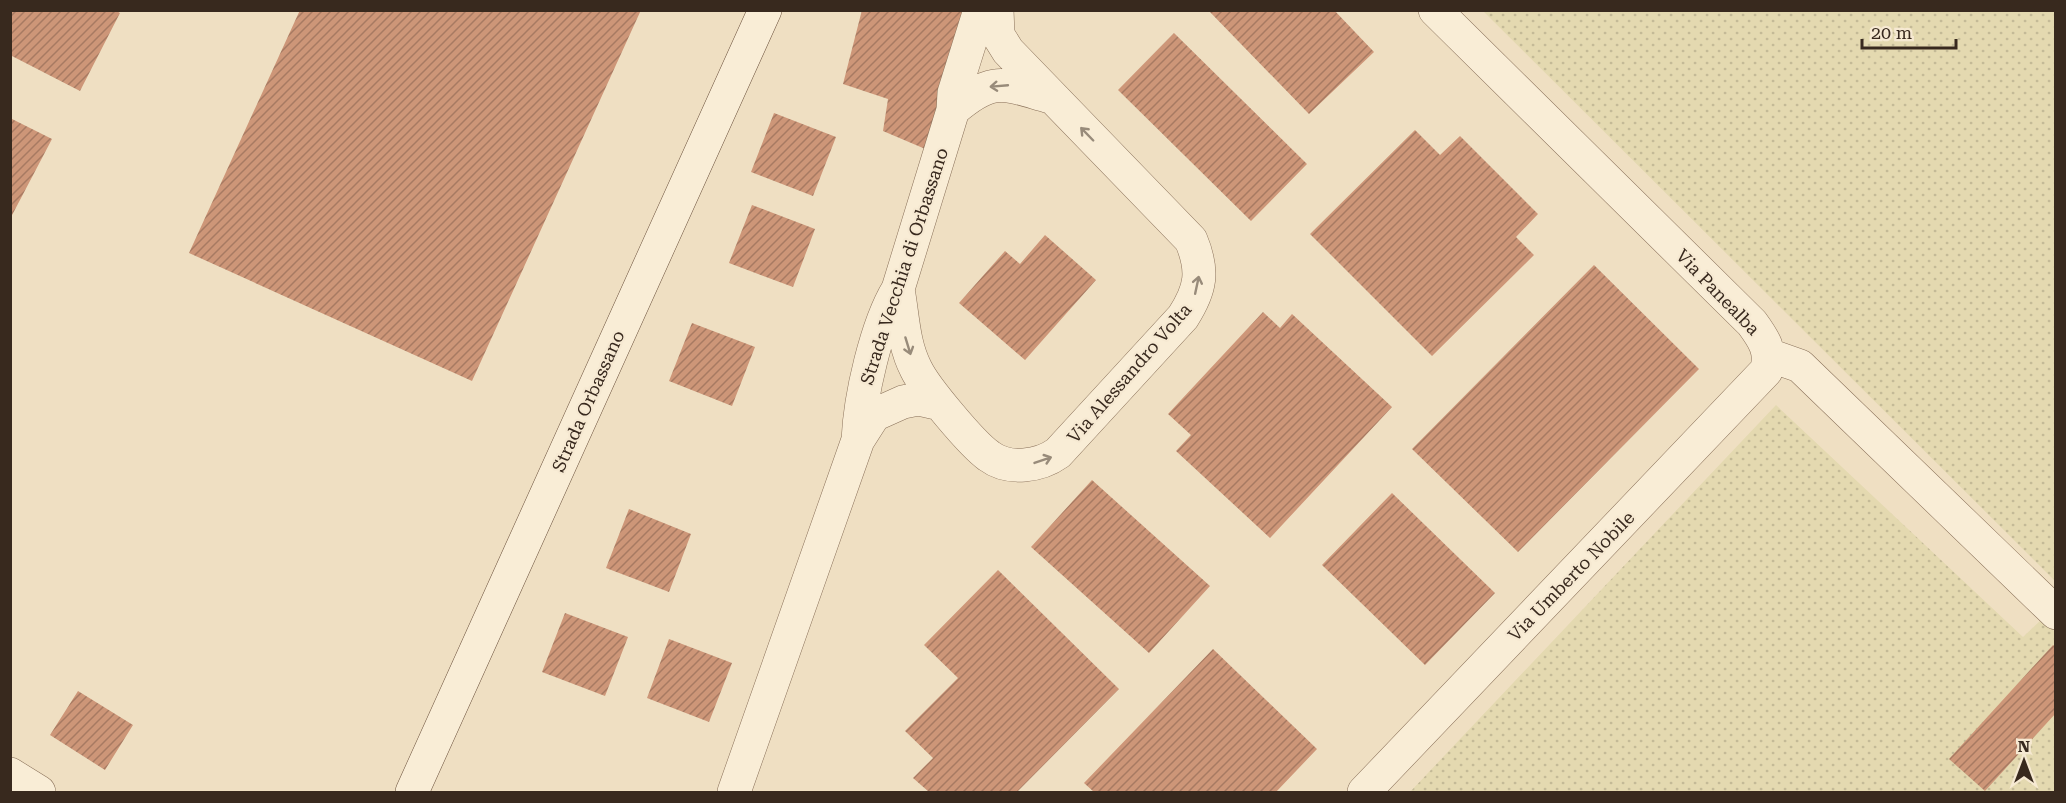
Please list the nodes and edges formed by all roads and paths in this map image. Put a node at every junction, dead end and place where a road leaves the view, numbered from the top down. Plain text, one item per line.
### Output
1 (765, 10) edge
2 (980, 10) edge
3 (997, 10) edge
4 (1435, 10) edge
5 (1050, 97) junction
6 (953, 110) junction
7 (898, 289) junction
8 (1769, 355) junction
9 (940, 404) junction
10 (858, 440) junction
11 (2055, 613) edge
12 (10, 774) edge
13 (39, 792) edge
14 (412, 792) edge
15 (734, 792) edge
16 (1364, 792) edge

1 - 14 street, Strada Orbassano
2 - 6 street, Strada Vecchia di Orbassano
3 - 5 street, Via Alessandro Volta
4 - 8 street, Via Panealba
5 -> 6 street, Via Alessandro Volta
9 -> 5 street, Via Alessandro Volta
6 - 7 street, Strada Vecchia di Orbassano
7 -> 9 street, Via Alessandro Volta
7 - 10 street, Strada Vecchia di Orbassano
8 - 11 street, Via Panealba
8 - 16 street, Via Umberto Nobile
9 - 10 street
10 - 15 street, Strada Vecchia di Orbassano
12 - 13 street

